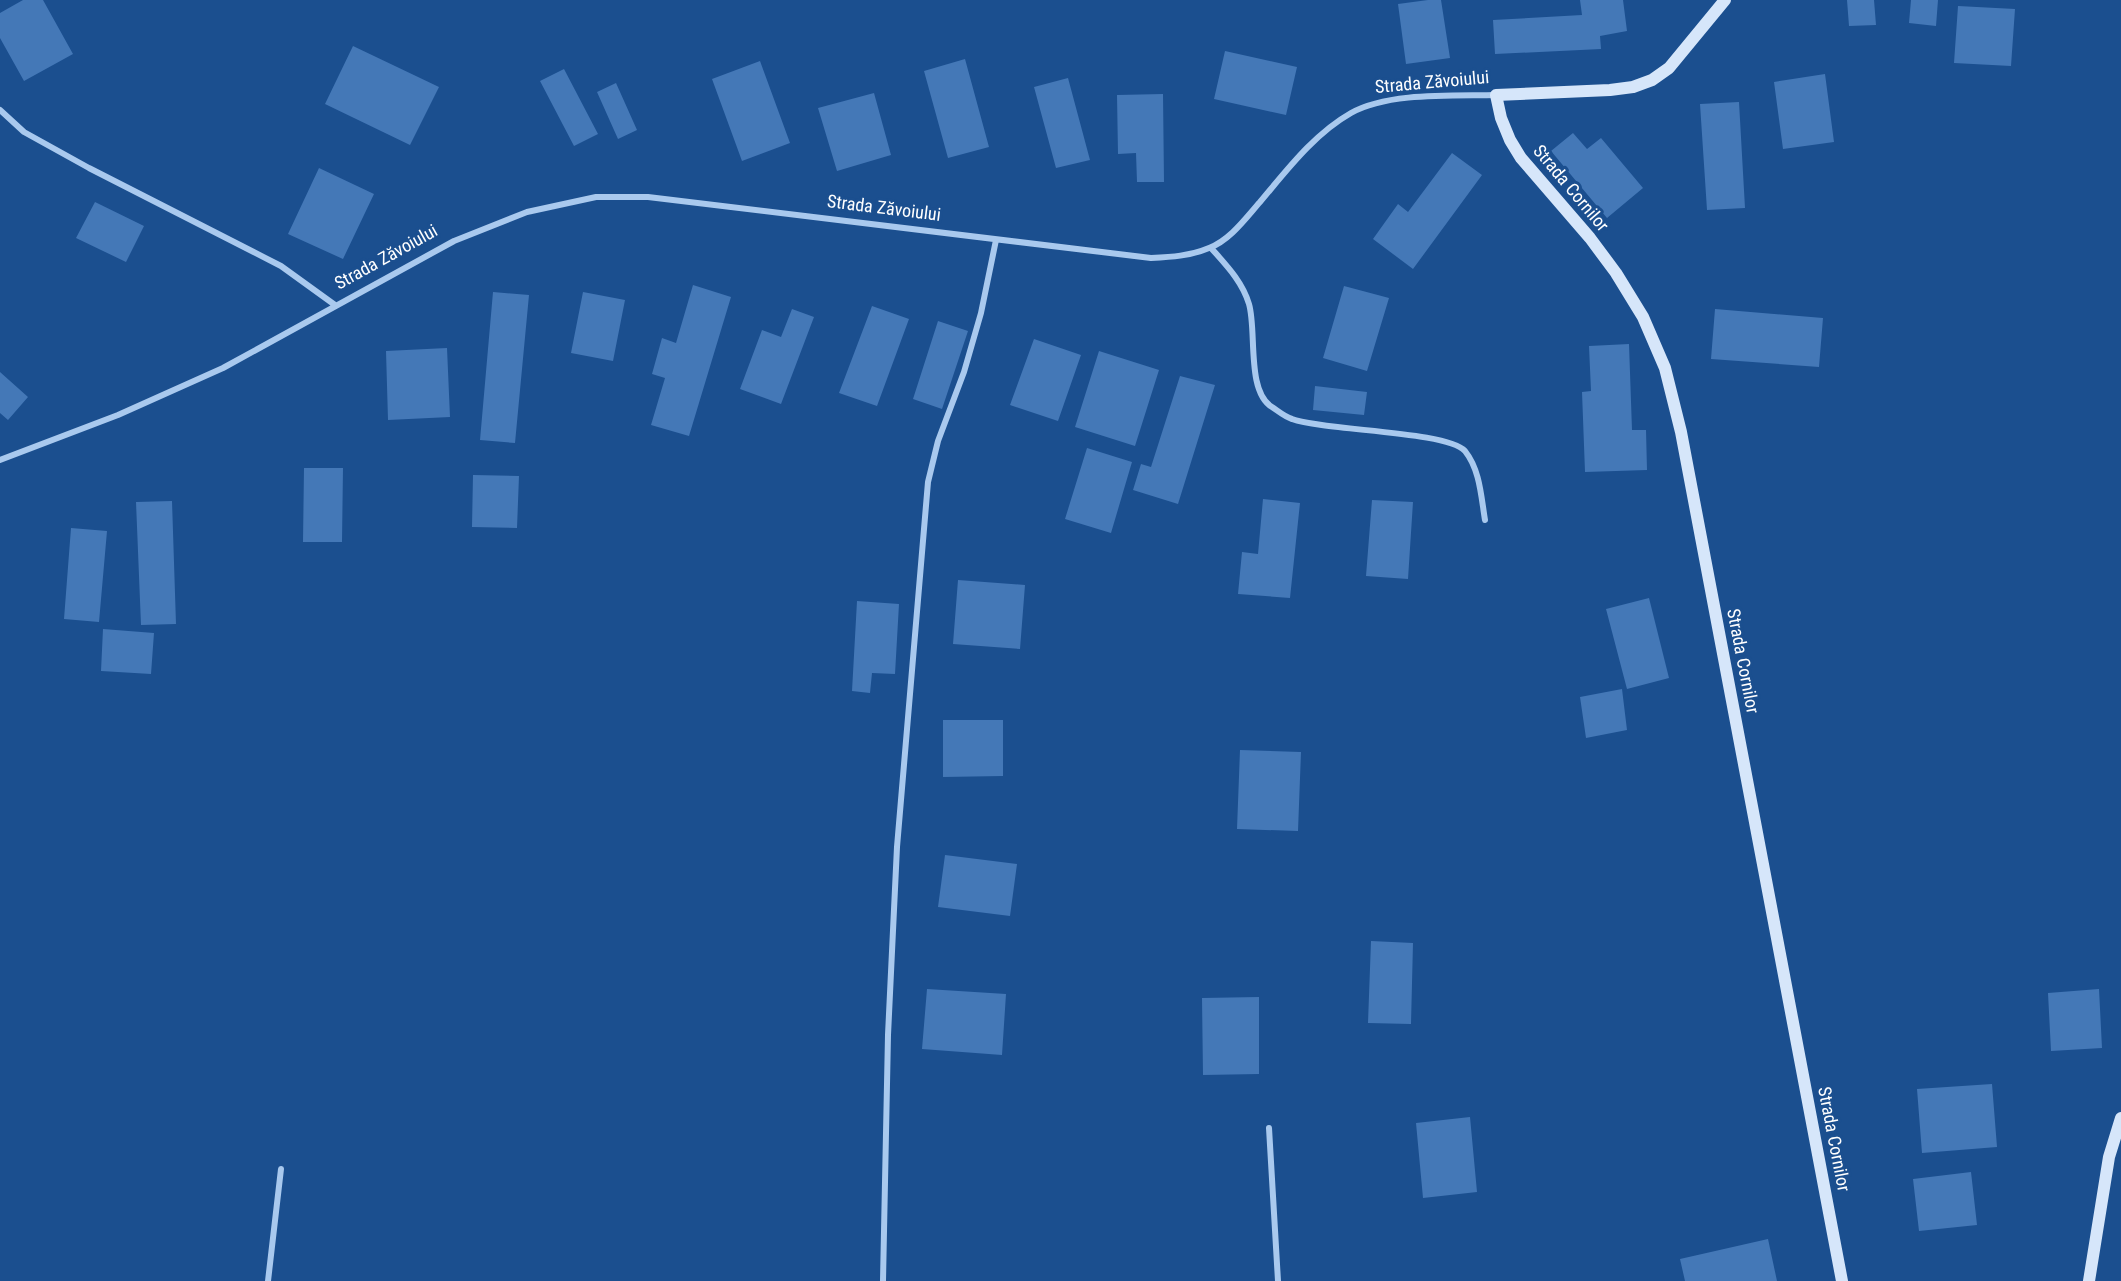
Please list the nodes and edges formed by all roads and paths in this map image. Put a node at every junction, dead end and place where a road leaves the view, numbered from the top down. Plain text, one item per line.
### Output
1 (1725, 0) edge
2 (1496, 95) junction
3 (0, 110) edge
4 (996, 240) junction
5 (1211, 248) junction
6 (336, 306) junction
7 (0, 460) edge
8 (1485, 520) dead end
9 (2121, 1118) edge
10 (1269, 1128) dead end
11 (281, 1169) dead end
12 (268, 1281) edge
13 (883, 1281) edge
14 (1278, 1281) edge
15 (1842, 1281) edge
16 (2089, 1281) edge

1 - 2 street, Strada Zăvoiului
2 - 5 street, Strada Zăvoiului
2 - 15 street, Strada Cornilor
3 - 6 street
4 - 5 street, Strada Zăvoiului
4 - 6 street, Strada Zăvoiului
4 - 13 street
5 - 8 street
6 - 7 street, Strada Zăvoiului
9 - 16 street
10 - 14 street
11 - 12 street

